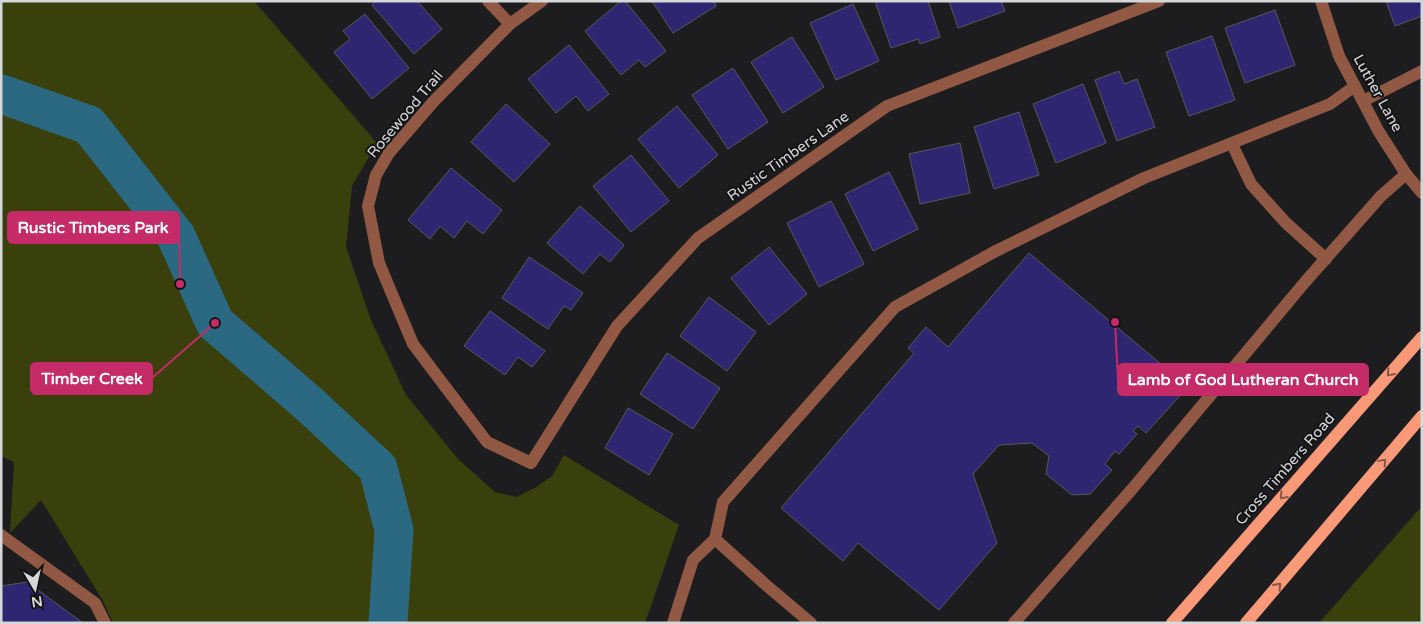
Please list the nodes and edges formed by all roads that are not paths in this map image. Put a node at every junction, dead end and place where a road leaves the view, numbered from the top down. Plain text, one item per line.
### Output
1 (488, 1) edge
2 (542, 1) edge
3 (1160, 1) edge
4 (1321, 1) edge
5 (510, 24) junction
6 (1422, 71) edge
7 (1355, 86) junction
8 (1363, 102) junction
9 (1232, 144) junction
10 (1406, 174) junction
11 (1422, 193) edge
12 (1326, 259) junction
13 (1422, 337) edge
14 (1422, 416) edge
15 (532, 463) joint
16 (1, 535) edge
17 (715, 538) junction
18 (1020, 621) edge
19 (105, 623) edge
20 (673, 623) edge
21 (811, 623) edge
22 (1172, 623) edge
23 (1246, 623) edge

1 - 5 street
2 - 5 street, Rosewood Trail
3 - 15 street, Rustic Timbers Lane
4 - 7 street, Luther Lane
5 - 15 street, Rosewood Trail
6 - 8 street
7 - 8 street, Luther Lane
7 - 9 street
8 - 10 street, Luther Lane
9 - 12 street
9 - 17 street
10 - 11 street, Luther Lane
10 - 12 street
12 - 18 street
13 -> 22 main road, Cross Timbers Road
23 -> 14 main road
16 - 19 street
17 - 20 street
17 - 21 street

